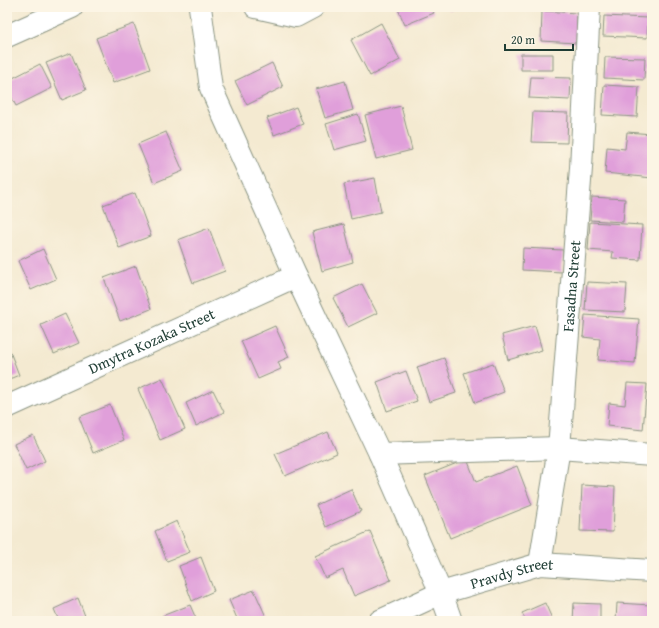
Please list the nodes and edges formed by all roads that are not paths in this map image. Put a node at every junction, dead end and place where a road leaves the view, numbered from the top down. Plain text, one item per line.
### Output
1 (72, 7) edge
2 (200, 7) edge
3 (256, 7) edge
4 (314, 7) edge
5 (589, 7) edge
6 (7, 36) edge
7 (296, 276) junction
8 (7, 408) edge
9 (559, 448) junction
10 (380, 454) junction
11 (652, 455) edge
12 (540, 564) junction
13 (652, 571) edge
14 (441, 593) junction
15 (380, 621) edge
16 (451, 621) edge

1 - 6 street
2 - 7 street
3 - 4 street
5 - 9 street, Fasadna Street
7 - 8 street, Dmytra Kozaka Street
7 - 10 street
9 - 10 street
9 - 11 street
9 - 12 street, Fasadna Street
10 - 14 street
12 - 13 street, Pravdy Street
12 - 14 street, Pravdy Street
14 - 15 street, Pravdy Street
14 - 16 street

